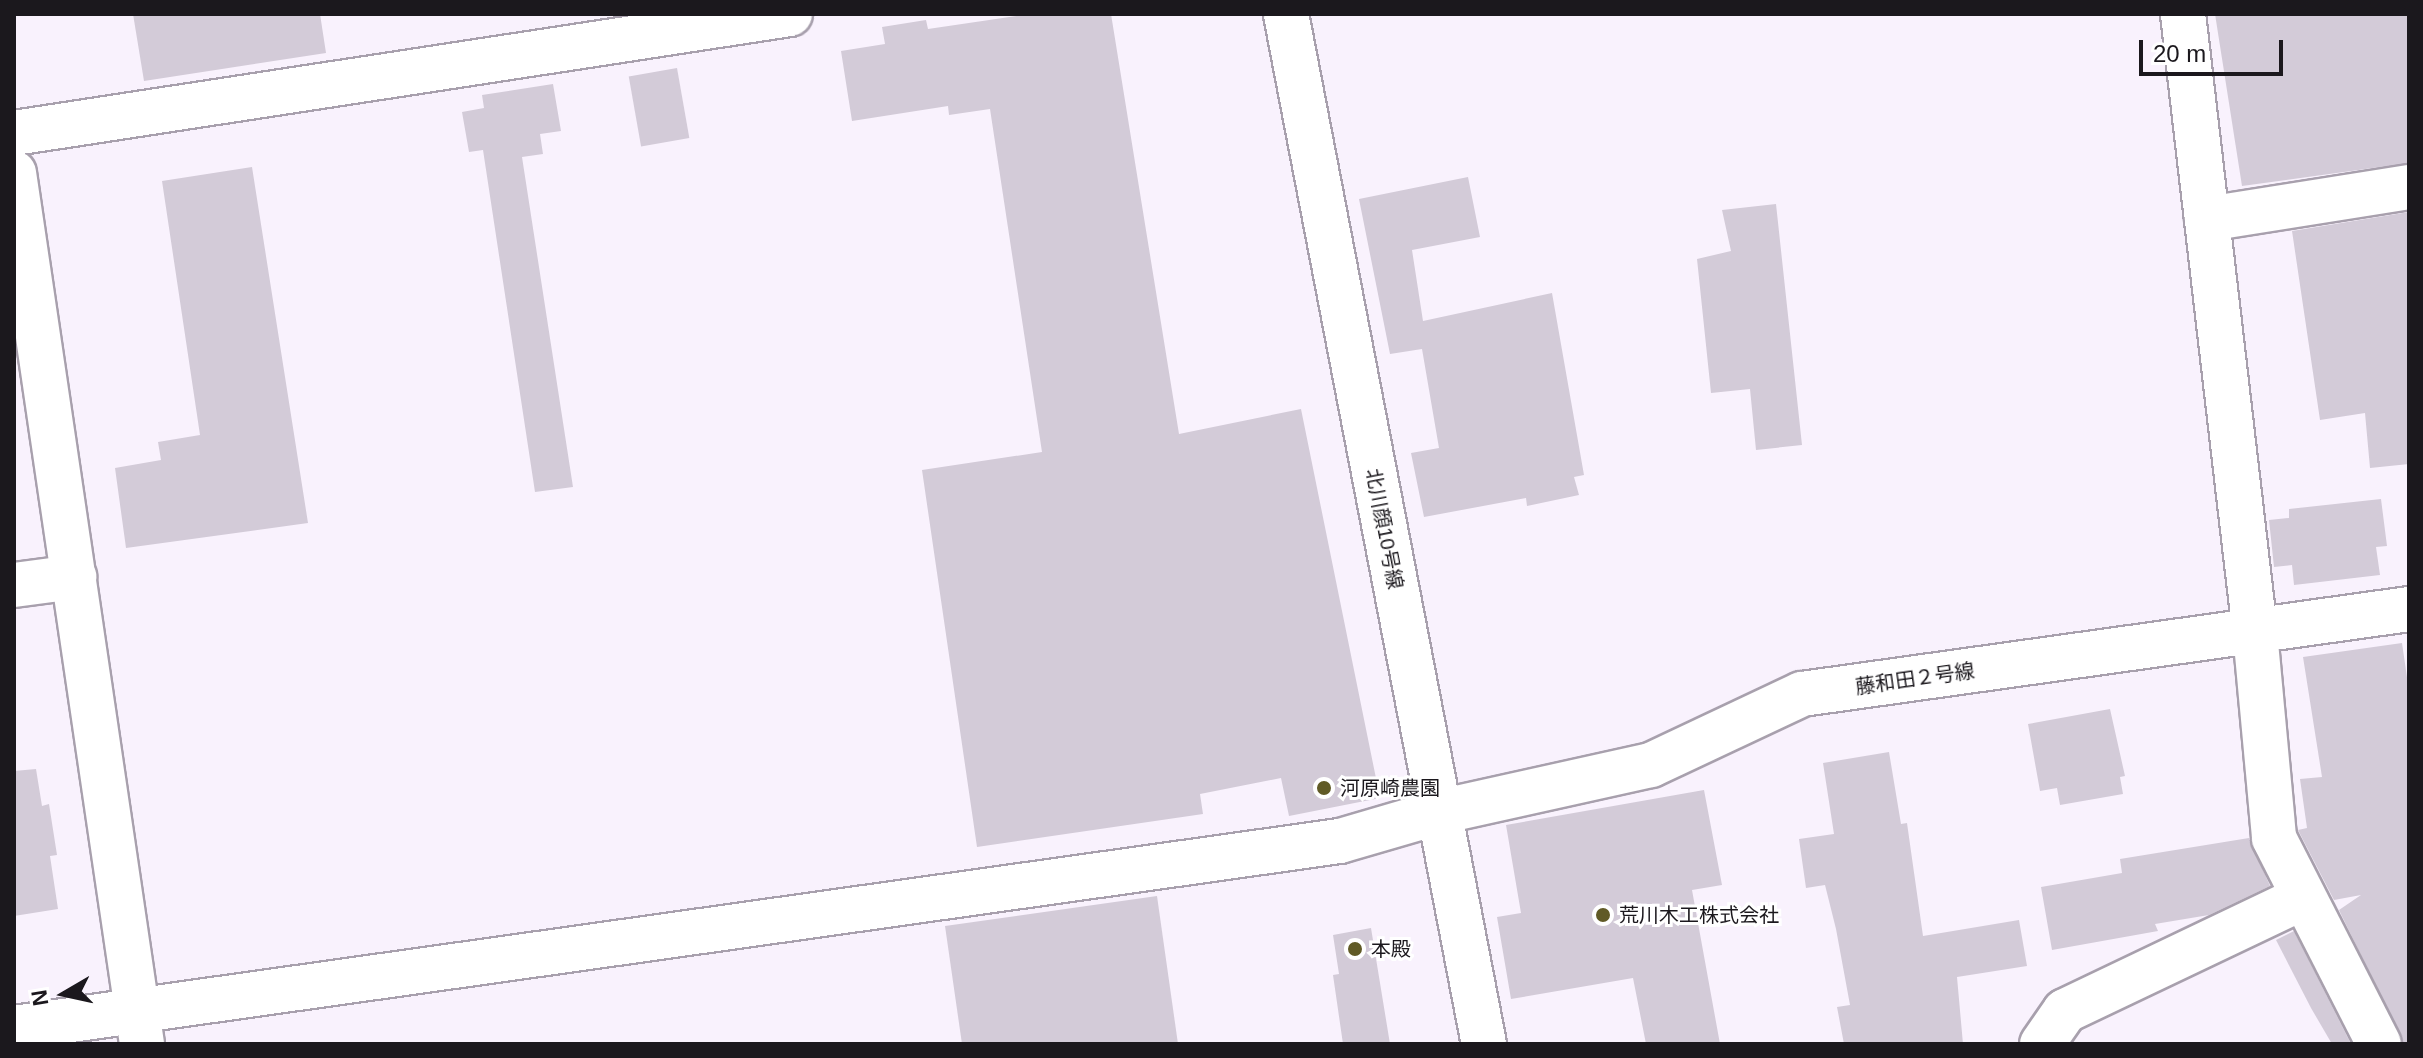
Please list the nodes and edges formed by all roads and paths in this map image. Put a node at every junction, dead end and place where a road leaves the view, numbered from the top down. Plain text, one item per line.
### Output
1 (790, 14) edge
2 (1286, 14) edge
3 (2183, 14) edge
4 (14, 133) edge
5 (14, 173) edge
6 (2409, 187) edge
7 (2207, 219) junction
8 (74, 577) junction
9 (14, 585) edge
10 (2409, 609) edge
11 (2255, 632) junction
12 (1439, 812) junction
13 (2300, 899) junction
14 (14, 1028) edge
15 (140, 1028) edge
16 (1484, 1044) edge
17 (2042, 1044) edge
18 (2379, 1044) edge

1 - 4 street
2 - 12 street, 北川顔10号線
3 - 7 street
5 - 8 street
6 - 7 street
7 - 11 street
8 - 9 street
8 - 15 street
10 - 11 street, 藤和田２号線
11 - 12 street, 藤和田２号線
11 - 13 street
12 - 15 street, 藤和田２号線
12 - 16 street, 北川顔10号線
13 - 17 street
13 - 18 street
14 - 15 street, 藤和田２号線

